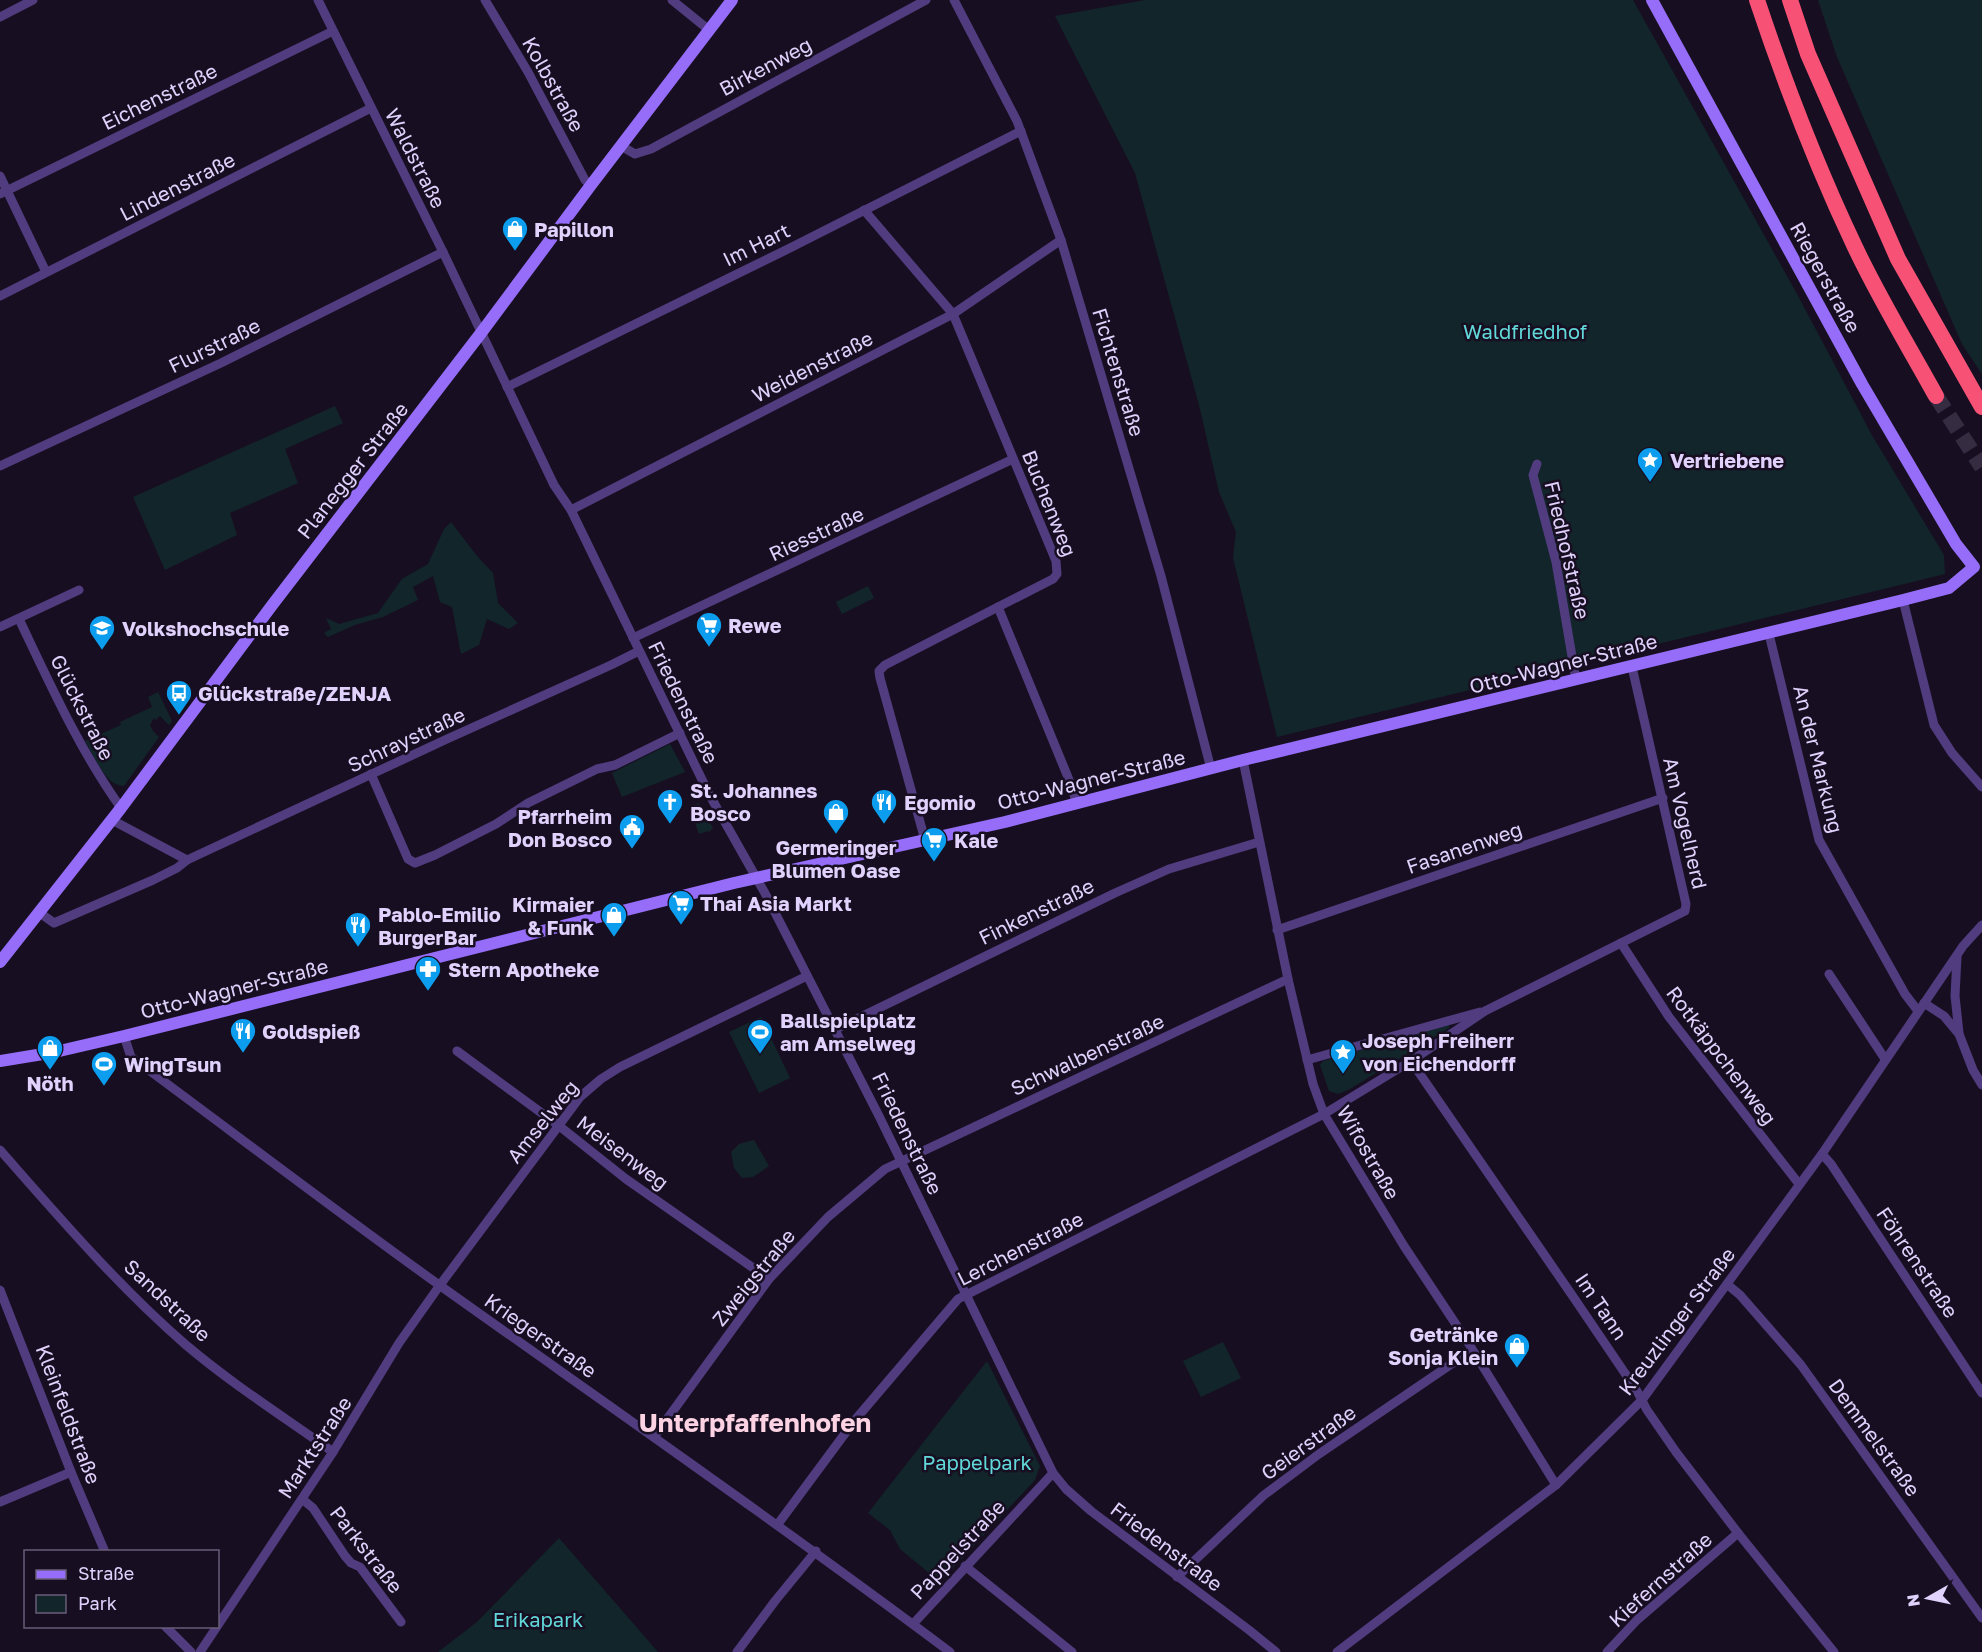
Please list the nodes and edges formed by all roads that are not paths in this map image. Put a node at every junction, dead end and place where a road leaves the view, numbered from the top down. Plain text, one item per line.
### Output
1 (33, 0) edge
2 (318, 0) edge
3 (485, 0) edge
4 (672, 0) edge
5 (732, 0) edge
6 (926, 0) edge
7 (954, 0) edge
8 (1652, 0) edge
9 (1757, 0) edge
10 (1790, 0) edge
11 (0, 17) edge
12 (709, 30) junction
13 (333, 31) junction
14 (371, 108) junction
15 (1021, 131) junction
16 (621, 146) junction
17 (0, 176) edge
18 (591, 185) junction
19 (4, 192) edge
20 (864, 210) junction
21 (1061, 240) junction
22 (443, 252) junction
23 (46, 272) junction
24 (0, 296) edge
25 (953, 314) junction
26 (481, 333) junction
27 (507, 387) junction
28 (1936, 396) tunnel mouth
29 (1982, 406) edge
30 (1013, 459) junction
31 (1537, 464) dead end
32 (0, 466) edge
33 (571, 510) junction
34 (1978, 569) edge
35 (80, 590) dead end
36 (1904, 600) junction
37 (998, 607) junction
38 (19, 619) junction
39 (0, 627) edge
40 (1769, 634) junction
41 (633, 638) junction
42 (639, 651) junction
43 (1632, 667) junction
44 (1576, 680) junction
45 (680, 733) junction
46 (1243, 760) junction
47 (1211, 769) junction
48 (371, 774) junction
49 (1982, 787) edge
50 (1663, 798) junction
51 (1077, 802) junction
52 (122, 808) junction
53 (112, 820) junction
54 (925, 840) junction
55 (1259, 842) junction
56 (184, 862) junction
57 (756, 878) junction
58 (40, 913) junction
59 (1982, 925) edge
60 (1277, 930) junction
61 (1621, 943) junction
62 (1957, 954) junction
63 (0, 962) edge
64 (1829, 974) dead end
65 (807, 975) junction
66 (1288, 979) junction
67 (1924, 1003) junction
68 (1485, 1011) junction
69 (1918, 1011) junction
70 (836, 1029) junction
71 (1959, 1034) junction
72 (124, 1036) junction
73 (457, 1052) dead end
74 (1885, 1059) junction
75 (1308, 1060) junction
76 (1412, 1060) junction
77 (0, 1061) edge
78 (1982, 1085) edge
79 (1324, 1114) junction
80 (558, 1125) junction
81 (0, 1150) edge
82 (1822, 1154) junction
83 (902, 1161) junction
84 (1798, 1184) junction
85 (769, 1279) junction
86 (440, 1285) junction
87 (1728, 1285) junction
88 (0, 1290) edge
89 (967, 1295) junction
90 (1472, 1350) junction
91 (1982, 1392) edge
92 (1642, 1400) junction
93 (654, 1437) junction
94 (333, 1452) junction
95 (71, 1472) junction
96 (1053, 1473) junction
97 (1556, 1485) junction
98 (303, 1499) junction
99 (0, 1502) edge
100 (778, 1524) junction
101 (1738, 1533) junction
102 (105, 1550) edge
103 (816, 1551) junction
104 (965, 1566) junction
105 (1178, 1577) junction
106 (1982, 1618) edge
107 (400, 1622) dead end
108 (219, 1624) edge
109 (913, 1624) junction
110 (167, 1628) edge
111 (216, 1628) edge
112 (190, 1652) edge
113 (200, 1652) edge
114 (737, 1652) edge
115 (951, 1652) edge
116 (1072, 1652) edge
117 (1276, 1652) edge
118 (1337, 1652) edge
119 (1607, 1652) edge
120 (1834, 1652) edge

1 - 11 street
2 - 13 street, Waldstraße
3 - 18 street, Kolbstraße
4 - 12 street
5 - 12 street, Planegger Straße
6 - 16 street, Birkenweg
7 - 15 street, Fichtenstraße
8 - 34 street, Riegerstraße
9 - 28 highway
10 - 29 highway
12 - 16 street, Planegger Straße
13 - 14 street, Waldstraße
13 - 19 street, Eichenstraße
14 - 22 street, Waldstraße
14 - 23 street, Lindenstraße
15 - 20 street, Im Hart
15 - 21 street, Fichtenstraße
16 - 18 street, Planegger Straße
17 - 19 street
18 - 26 street, Planegger Straße
19 - 23 street
20 - 25 street, Buchenweg
20 - 27 street, Im Hart
21 - 25 street, Weidenstraße
21 - 47 street, Fichtenstraße
22 - 26 street, Waldstraße
22 - 32 street, Flurstraße
23 - 24 street, Lindenstraße
25 - 30 street, Buchenweg
25 - 33 street, Weidenstraße
26 - 27 street, Friedenstraße
26 - 52 street, Planegger Straße
27 - 33 street, Friedenstraße
30 - 37 street, Buchenweg
30 - 41 street, Riesstraße
31 - 44 street, Friedhofstraße
33 - 41 street, Friedenstraße
34 - 36 street, Otto-Wagner-Straße
35 - 38 street
36 - 40 street, Otto-Wagner-Straße
36 - 49 street
37 - 51 street
37 - 54 street
38 - 39 street
38 - 52 street, Glückstraße
40 - 43 street, Otto-Wagner-Straße
40 - 69 street, An der Markung
41 - 42 street, Friedenstraße
42 - 45 street, Friedenstraße
42 - 48 street, Schraystraße
43 - 44 street, Otto-Wagner-Straße
43 - 50 street, Am Vogelherd
44 - 46 street, Otto-Wagner-Straße
45 - 48 street
45 - 57 street, Friedenstraße
46 - 47 street, Otto-Wagner-Straße
46 - 55 street, Wifostraße
47 - 51 street, Otto-Wagner-Straße
48 - 56 street, Schraystraße
50 - 60 street, Fasanenweg
50 - 61 street, Am Vogelherd
51 - 54 street, Otto-Wagner-Straße
52 - 53 street, Planegger Straße
53 - 56 street
53 - 58 street, Planegger Straße
54 - 57 street, Otto-Wagner-Straße
55 - 60 street, Wifostraße
55 - 70 street, Finkenstraße
56 - 58 street, Schraystraße
57 - 65 street, Friedenstraße
57 - 72 street, Otto-Wagner-Straße
58 - 63 street, Planegger Straße
59 - 62 street, Kreuzlinger Straße
60 - 66 street, Wifostraße
61 - 68 street, Am Vogelherd
61 - 84 street, Rotkäppchenweg
62 - 67 street, Kreuzlinger Straße
62 - 71 street
64 - 74 street
65 - 70 street, Friedenstraße
65 - 80 street, Amselweg
66 - 75 street, Wifostraße
66 - 83 street, Schwalbenstraße
67 - 69 street, Kreuzlinger Straße
67 - 71 street
68 - 75 street
68 - 76 street, Lerchenstraße
69 - 74 street, Kreuzlinger Straße
70 - 83 street, Friedenstraße
71 - 78 street
72 - 77 street, Otto-Wagner-Straße
72 - 86 street, Kriegerstraße
73 - 80 street, Meisenweg
74 - 82 street, Kreuzlinger Straße
75 - 79 street, Wifostraße
76 - 79 street, Lerchenstraße
76 - 92 street, Im Tann
79 - 89 street, Lerchenstraße
79 - 90 street, Wifostraße
80 - 85 street, Meisenweg
80 - 86 street, Amselweg
81 - 94 street, Sandstraße
82 - 84 street, Kreuzlinger Straße
82 - 91 street, Föhrenstraße
83 - 85 street, Zweigstraße
83 - 89 street, Friedenstraße
84 - 87 street, Kreuzlinger Straße
85 - 93 street, Zweigstraße
86 - 93 street, Kriegerstraße
86 - 94 street, Marktstraße
87 - 92 street, Kreuzlinger Straße
87 - 106 street, Demmelstraße
88 - 95 street, Kleinfeldstraße
89 - 96 street, Friedenstraße
89 - 100 street, Lerchenstraße
90 - 97 street, Wifostraße
90 - 105 street, Geierstraße
92 - 97 street, Kreuzlinger Straße
92 - 101 street, Im Tann
93 - 100 street, Kriegerstraße
94 - 98 street, Marktstraße
95 - 99 street
95 - 102 street, Kleinfeldstraße
96 - 104 street, Pappelstraße
96 - 105 street, Friedenstraße
97 - 118 street, Kreuzlinger Straße
98 - 107 street, Parkstraße
98 - 108 street, Marktstraße
100 - 103 street, Kriegerstraße
101 - 119 street, Kiefernstraße
101 - 120 street, Im Tann
103 - 109 street, Kriegerstraße
103 - 114 street
104 - 109 street, Pappelstraße
104 - 116 street
105 - 117 street, Friedenstraße
109 - 115 street, Kriegerstraße
110 - 112 street
111 - 113 street, Marktstraße

